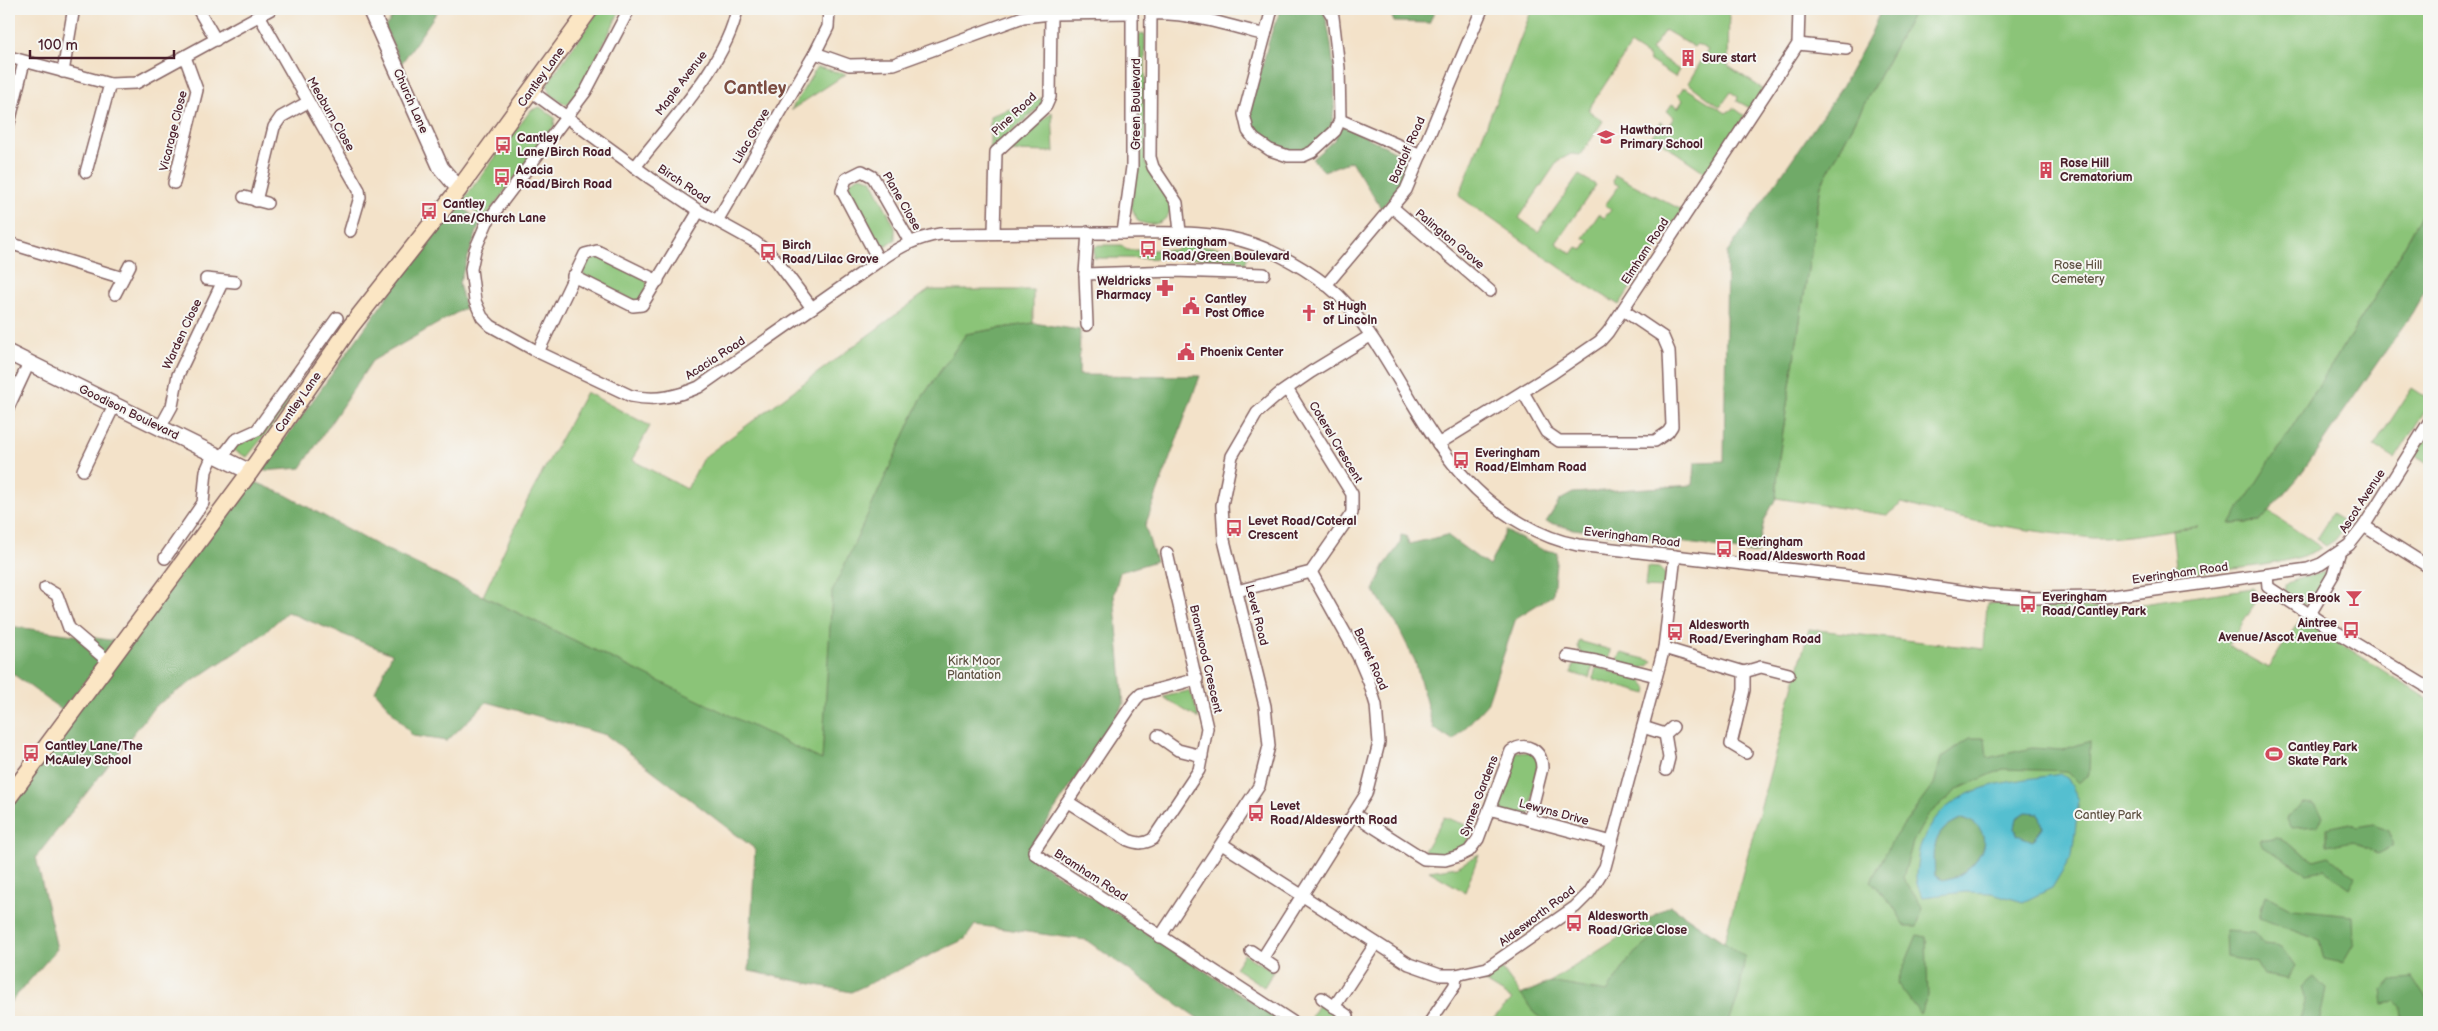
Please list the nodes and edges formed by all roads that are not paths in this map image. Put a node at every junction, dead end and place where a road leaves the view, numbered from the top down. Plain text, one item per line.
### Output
1 (198, 9) edge
2 (271, 9) edge
3 (370, 9) edge
4 (590, 9) edge
5 (629, 9) edge
6 (737, 9) edge
7 (829, 9) edge
8 (1272, 9) edge
9 (1328, 9) edge
10 (1482, 9) edge
11 (1799, 9) edge
12 (1068, 11) edge
13 (1132, 11) edge
14 (1150, 12) edge
15 (73, 13) dead end
16 (1051, 14) junction
17 (259, 15) junction
18 (1132, 28) junction
19 (1150, 28) junction
20 (1265, 35) junction
21 (216, 40) junction
22 (1798, 44) junction
23 (1846, 49) dead end
24 (815, 53) junction
25 (9, 57) edge
26 (185, 57) junction
27 (24, 62) junction
28 (63, 72) junction
29 (110, 84) junction
30 (531, 90) junction
31 (308, 102) junction
32 (568, 116) junction
33 (1340, 120) junction
34 (9, 123) edge
35 (1421, 155) junction
36 (635, 167) junction
37 (86, 172) dead end
38 (174, 183) dead end
39 (459, 188) junction
40 (244, 197) dead end
41 (1392, 207) junction
42 (699, 211) junction
43 (717, 221) junction
44 (350, 231) dead end
45 (1088, 232) junction
46 (1180, 232) junction
47 (994, 233) junction
48 (1123, 233) junction
49 (910, 242) junction
50 (9, 243) edge
51 (879, 261) junction
52 (130, 265) dead end
53 (1085, 274) junction
54 (1264, 274) dead end
55 (573, 276) junction
56 (123, 278) junction
57 (206, 279) dead end
58 (223, 281) junction
59 (658, 281) junction
60 (235, 282) dead end
61 (1326, 284) junction
62 (1490, 291) dead end
63 (115, 294) dead end
64 (812, 308) junction
65 (1623, 310) junction
66 (338, 318) dead end
67 (1087, 325) dead end
68 (1370, 336) junction
69 (538, 352) junction
70 (9, 353) edge
71 (29, 364) junction
72 (1287, 389) junction
73 (1523, 392) junction
74 (9, 406) edge
75 (114, 406) junction
76 (2429, 422) edge
77 (160, 428) junction
78 (2424, 439) edge
79 (1438, 444) junction
80 (218, 455) junction
81 (83, 470) dead end
82 (250, 472) junction
83 (2364, 526) junction
84 (1167, 553) dead end
85 (2339, 554) junction
86 (1675, 556) junction
87 (165, 558) dead end
88 (2429, 567) edge
89 (1310, 572) junction
90 (2267, 575) junction
91 (45, 588) dead end
92 (1237, 591) junction
93 (2310, 614) junction
94 (1664, 648) junction
95 (1567, 656) dead end
96 (109, 662) junction
97 (1744, 672) junction
98 (1789, 674) dead end
99 (1656, 676) junction
100 (1197, 679) junction
101 (2429, 688) edge
102 (1643, 727) junction
103 (1158, 736) dead end
104 (1746, 753) dead end
105 (1202, 756) junction
106 (1666, 770) dead end
107 (9, 797) edge
108 (1068, 802) junction
109 (1489, 809) junction
110 (1355, 815) junction
111 (1529, 820) junction
112 (1612, 842) junction
113 (1222, 844) junction
114 (1303, 896) junction
115 (1160, 937) junction
116 (1376, 942) junction
117 (1251, 951) dead end
118 (1262, 959) junction
119 (1274, 967) dead end
120 (1456, 976) junction
121 (1322, 998) dead end
122 (1334, 1007) junction
123 (1348, 1016) dead end
124 (1293, 1022) edge
125 (1430, 1022) edge

1 - 21 street
2 - 17 street
3 - 39 street, Church Lane
4 - 30 main road, Cantley Lane
5 - 32 street, Acacia Road
6 - 36 street, Maple Avenue
7 - 24 street, Lilac Grove
8 - 20 street
9 - 33 street
10 - 35 street, Bardolf Road
11 - 22 street
12 - 13 street
12 - 16 street
13 - 18 street, Green Boulevard
14 - 19 street, Green Boulevard
14 - 20 street
15 - 28 street
16 - 24 street
16 - 47 street, Pine Road
17 - 21 street
17 - 31 street, Meaburn Close
18 - 19 street
18 - 48 street, Green Boulevard
19 - 46 street, Green Boulevard
20 - 33 street
21 - 26 street
22 - 23 street
22 - 65 street, Elmham Road
24 - 43 street, Lilac Grove
25 - 27 street
26 - 29 street
26 - 38 street, Vicarage Close
27 - 28 street
27 - 34 street
28 - 29 street
29 - 37 street
30 - 32 street, Birch Road
30 - 39 main road, Cantley Lane
31 - 40 street
31 - 44 street, Meaburn Close
32 - 36 street, Birch Road
32 - 69 street, Acacia Road
33 - 35 street
35 - 41 street, Bardolf Road
36 - 42 street, Birch Road
39 - 82 main road, Cantley Lane
41 - 61 street, Bardolf Road
41 - 62 street, Palington Grove
42 - 43 street, Birch Road
42 - 59 street
43 - 64 street, Birch Road
45 - 47 street, Acacia Road
45 - 48 street, Acacia Road
45 - 53 street
46 - 48 street, Everingham Road
46 - 61 street, Everingham Road
47 - 49 street, Acacia Road
49 - 51 street, Acacia Road
49 - 51 street, Plane Close
50 - 56 street
51 - 64 street, Acacia Road
52 - 56 street
53 - 54 street
53 - 67 street
55 - 59 street
55 - 59 street
55 - 69 street
56 - 63 street
57 - 58 street
58 - 60 street
58 - 77 street, Warden Close
61 - 68 street, Everingham Road
64 - 69 street, Acacia Road
65 - 73 street, Elmham Road
65 - 73 street
66 - 80 street, Cantley Lane
68 - 72 street, Levet Road
68 - 79 street, Everingham Road
70 - 71 street, Goodison Boulevard
71 - 74 street
71 - 75 street, Goodison Boulevard
72 - 89 street, Coterel Crescent
72 - 92 street, Levet Road
73 - 79 street, Elmham Road
75 - 77 street, Goodison Boulevard
75 - 81 street
76 - 78 street, Ascot Avenue
77 - 80 street, Goodison Boulevard
78 - 83 street, Ascot Avenue
79 - 86 street, Everingham Road
80 - 82 street, Goodison Boulevard
80 - 87 street, Cantley Lane
82 - 96 main road, Cantley Lane
83 - 85 street, Ascot Avenue
83 - 88 street
84 - 100 street, Brantwood Crescent
85 - 90 street, Ascot Avenue
85 - 93 street
86 - 90 street, Everingham Road
86 - 94 street, Aldesworth Road
89 - 92 street
89 - 110 street, Barret Road
90 - 93 street
91 - 96 street
92 - 113 street, Levet Road
93 - 101 street
94 - 97 street
94 - 99 street, Aldesworth Road
95 - 99 street
96 - 107 main road, Cantley Lane
97 - 98 street
97 - 104 street
99 - 102 street, Aldesworth Road
100 - 105 street, Brantwood Crescent
100 - 108 street, Bramham Road
102 - 106 street
102 - 112 street, Aldesworth Road
103 - 105 street
105 - 108 street, Brantwood Crescent
108 - 115 street, Bramham Road
109 - 110 street, Symes Gardens
109 - 111 street, Lewyns Drive
109 - 111 street, Symes Gardens
110 - 114 street, Barret Road
111 - 112 street, Lewyns Drive
112 - 120 street, Aldesworth Road
113 - 114 street, Aldesworth Road
113 - 115 street, Levet Road
114 - 116 street, Aldesworth Road
114 - 118 street, Barret Road
115 - 124 street, Bramham Road
116 - 120 street, Aldesworth Road
116 - 122 street
117 - 118 street
118 - 119 street
120 - 125 street
121 - 122 street
122 - 123 street

